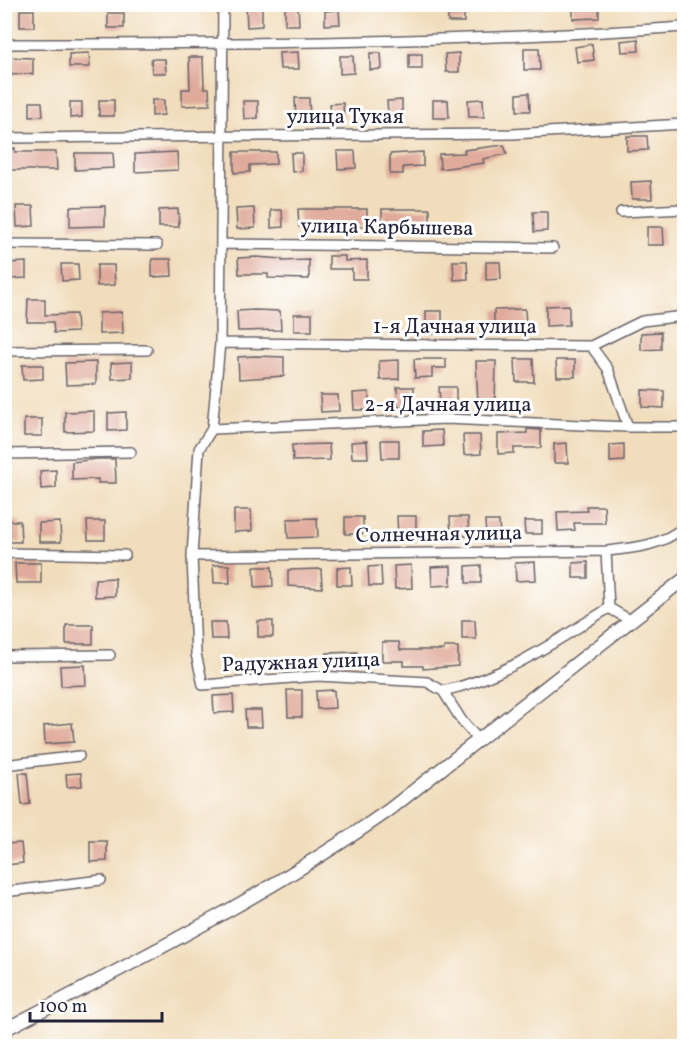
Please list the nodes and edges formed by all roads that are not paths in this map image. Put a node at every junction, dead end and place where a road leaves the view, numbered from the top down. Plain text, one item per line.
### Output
1 (223, 4) edge
2 (684, 27) edge
3 (4, 44) edge
4 (223, 44) junction
5 (684, 124) edge
6 (221, 136) junction
7 (4, 138) edge
8 (684, 209) edge
9 (621, 212) dead end
10 (4, 244) edge
11 (221, 244) junction
12 (157, 245) dead end
13 (553, 248) dead end
14 (684, 316) edge
15 (220, 343) junction
16 (591, 346) junction
17 (147, 350) dead end
18 (4, 351) edge
19 (628, 427) junction
20 (684, 427) edge
21 (212, 429) junction
22 (130, 452) dead end
23 (4, 454) edge
24 (684, 527) edge
25 (606, 551) junction
26 (4, 553) edge
27 (125, 555) dead end
28 (192, 556) junction
29 (684, 579) edge
30 (609, 608) junction
31 (630, 620) junction
32 (110, 655) dead end
33 (4, 656) edge
34 (444, 691) junction
35 (479, 741) junction
36 (79, 756) dead end
37 (4, 765) edge
38 (101, 880) dead end
39 (4, 892) edge
40 (4, 1030) edge

1 - 4 street
2 - 4 street
3 - 4 street
4 - 6 street
5 - 6 street, улица Тукая
6 - 7 street, улица Тукая
6 - 11 street
8 - 9 street
10 - 12 street
11 - 13 street, улица Карбышева
11 - 15 street
14 - 16 street, 1-я Дачная улица
15 - 16 street, 1-я Дачная улица
15 - 21 street
16 - 19 street
17 - 18 street
19 - 20 street, 2-я Дачная улица
19 - 21 street, 2-я Дачная улица
21 - 28 street
22 - 23 street
24 - 25 street, Солнечная улица
25 - 28 street, Солнечная улица
25 - 30 street
26 - 27 street
28 - 34 street, Радужная улица
29 - 31 main road
30 - 31 street
30 - 34 street
31 - 35 main road
32 - 33 street
34 - 35 street
35 - 40 main road
36 - 37 street
38 - 39 street

